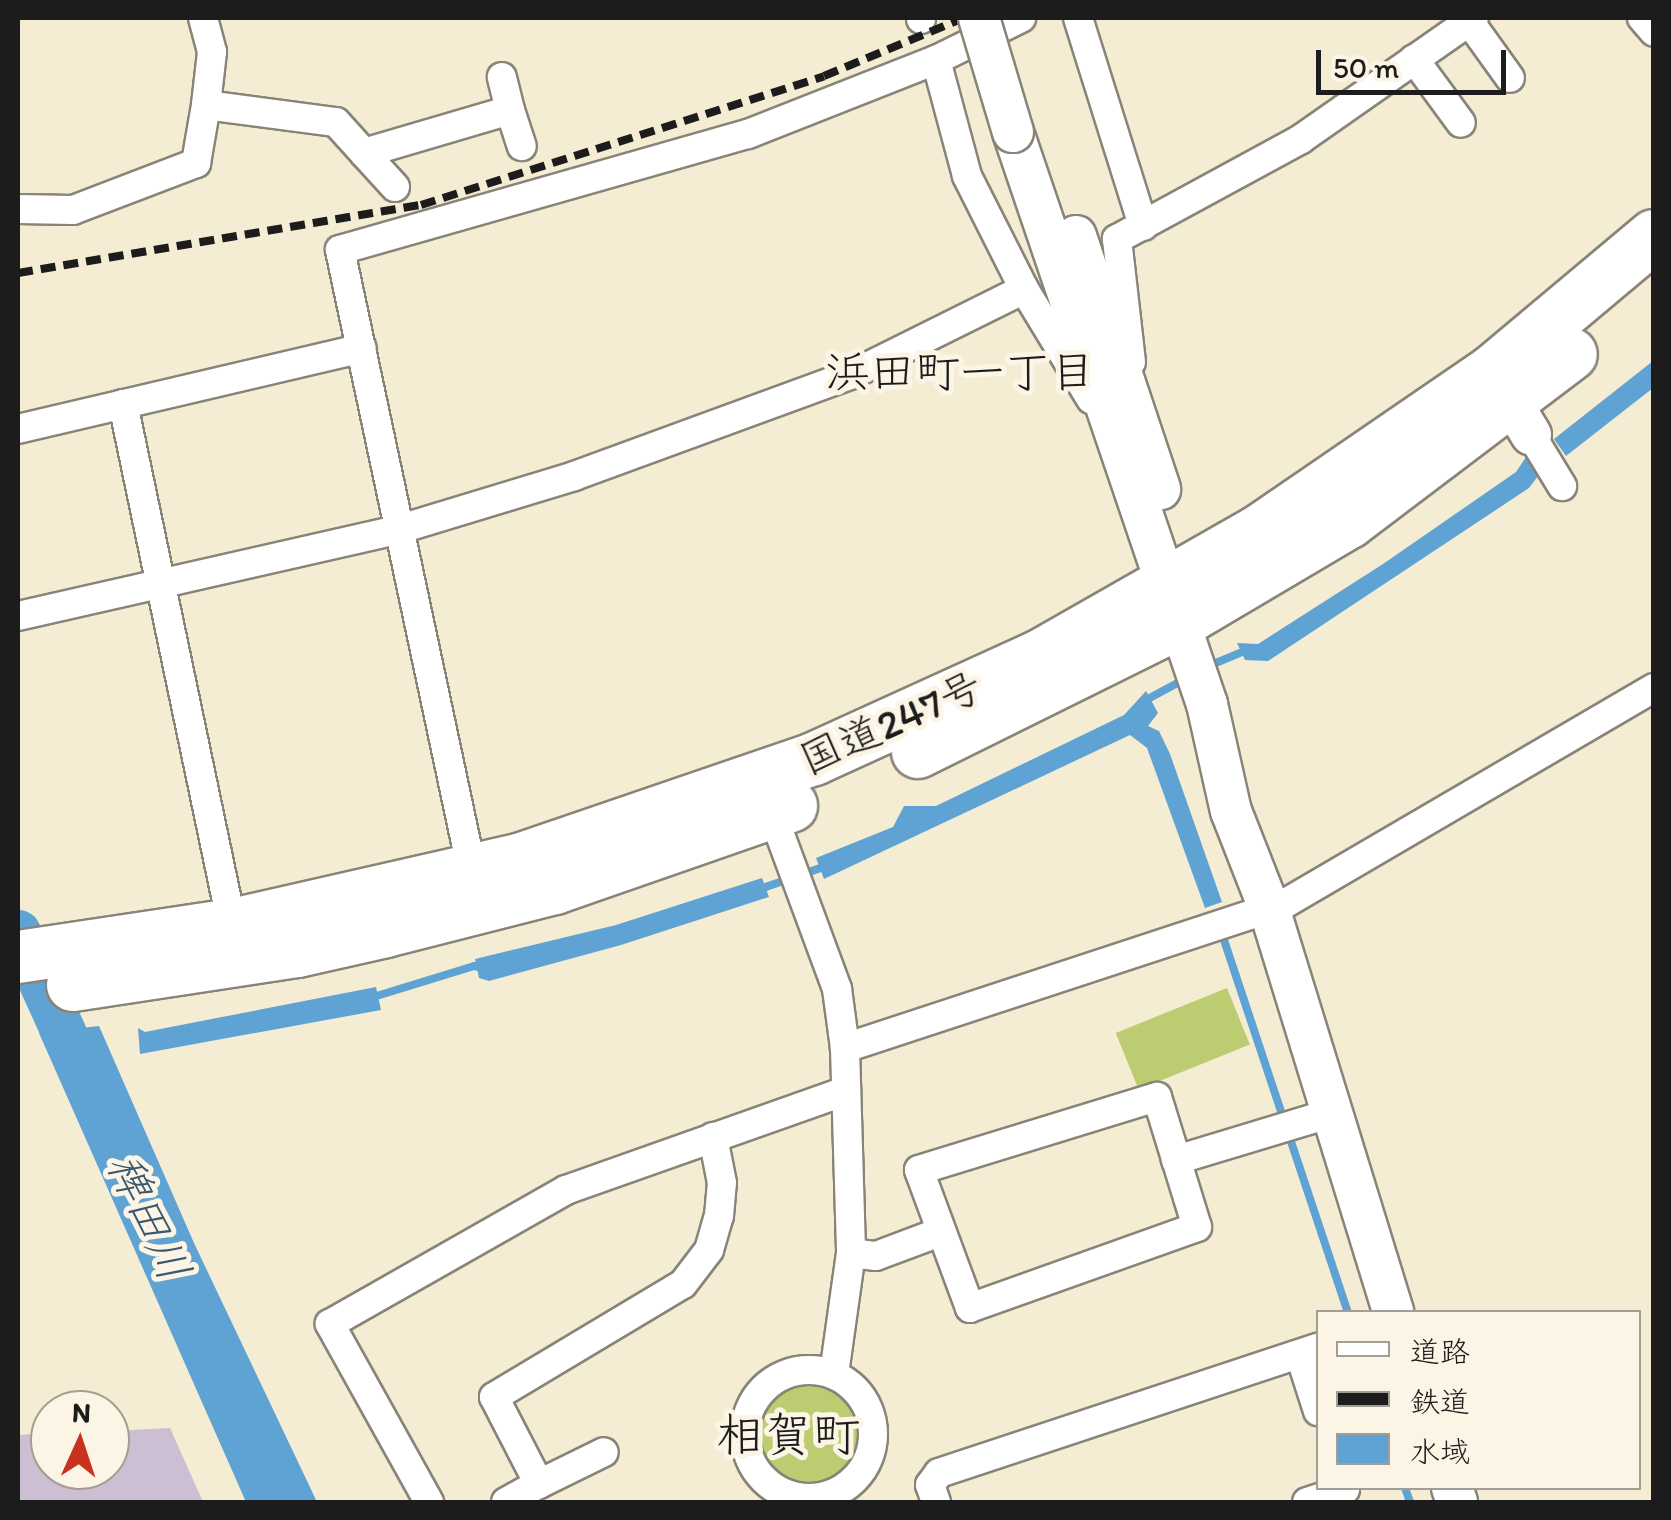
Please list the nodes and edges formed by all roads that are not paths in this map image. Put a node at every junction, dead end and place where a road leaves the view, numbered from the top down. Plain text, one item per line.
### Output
1 (203, 18) edge
2 (979, 18) edge
3 (1006, 18) edge
4 (1021, 18) edge
5 (1078, 18) edge
6 (1642, 18) edge
7 (1471, 19) edge
8 (1654, 32) edge
9 (1414, 59) junction
10 (936, 60) junction
11 (502, 77) dead end
12 (1510, 78) dead end
13 (206, 105) junction
14 (510, 110) junction
15 (1461, 122) dead end
16 (1025, 126) junction
17 (522, 146) dead end
18 (364, 152) junction
19 (395, 187) dead end
20 (18, 209) edge
21 (1143, 226) junction
22 (1654, 236) edge
23 (1654, 285) edge
24 (1024, 290) junction
25 (362, 348) junction
26 (122, 404) junction
27 (1522, 419) junction
28 (1124, 425) junction
29 (18, 429) edge
30 (1562, 486) dead end
31 (400, 528) junction
32 (162, 584) junction
33 (18, 616) edge
34 (1179, 622) junction
35 (1654, 688) edge
36 (779, 832) junction
37 (472, 871) junction
38 (1254, 912) junction
39 (232, 924) junction
40 (18, 958) edge
41 (85, 965) junction
42 (18, 993) edge
43 (845, 1048) junction
44 (846, 1091) junction
45 (1316, 1118) junction
46 (713, 1137) junction
47 (1176, 1160) junction
48 (940, 1232) junction
49 (852, 1253) junction
50 (1392, 1310) edge
51 (1309, 1352) edge
52 (834, 1374) junction
53 (1316, 1398) edge
54 (604, 1452) dead end
55 (540, 1484) junction
56 (763, 1493) edge
57 (1346, 1493) edge
58 (840, 1497) edge
59 (429, 1502) edge
60 (506, 1502) edge
61 (936, 1502) edge
62 (1308, 1502) edge

1 - 13 street
2 - 16 street, bridge
3 - 16 street
4 - 10 street
5 - 21 street
6 - 8 street
7 - 9 street
7 - 12 street
9 - 15 street
9 - 21 street
10 - 24 street
10 - 25 street
11 - 14 street
13 - 18 street
13 - 20 street
14 - 17 street
14 - 18 street
16 - 28 street
18 - 19 street
21 - 28 street
22 - 34 highway, 国道247号
23 - 27 highway, 国道247号
24 - 28 street
24 - 31 street
25 - 26 street
25 - 31 street
26 - 29 street
26 - 32 street
27 - 30 street
27 - 34 highway, 国道247号
28 - 34 street
31 - 32 street
31 - 37 street
32 - 33 street
32 - 39 street
34 - 36 highway, 国道247号
34 - 37 highway, 国道247号
34 - 38 street
35 - 38 street
36 - 41 highway, 国道247号
36 - 43 street
37 - 39 highway, 国道247号
38 - 43 street
38 - 45 street
39 - 41 highway, 国道247号
40 - 41 highway, 国道247号
41 - 42 highway, 国道247号
43 - 44 street
44 - 46 street
44 - 49 street
45 - 47 street
45 - 50 street
46 - 55 street
46 - 59 street
47 - 48 street
47 - 48 street
48 - 49 street
49 - 52 street
51 - 53 street
51 - 61 street
52 - 56 street
52 - 58 street
54 - 55 street
55 - 60 street
56 - 58 street
57 - 62 street

